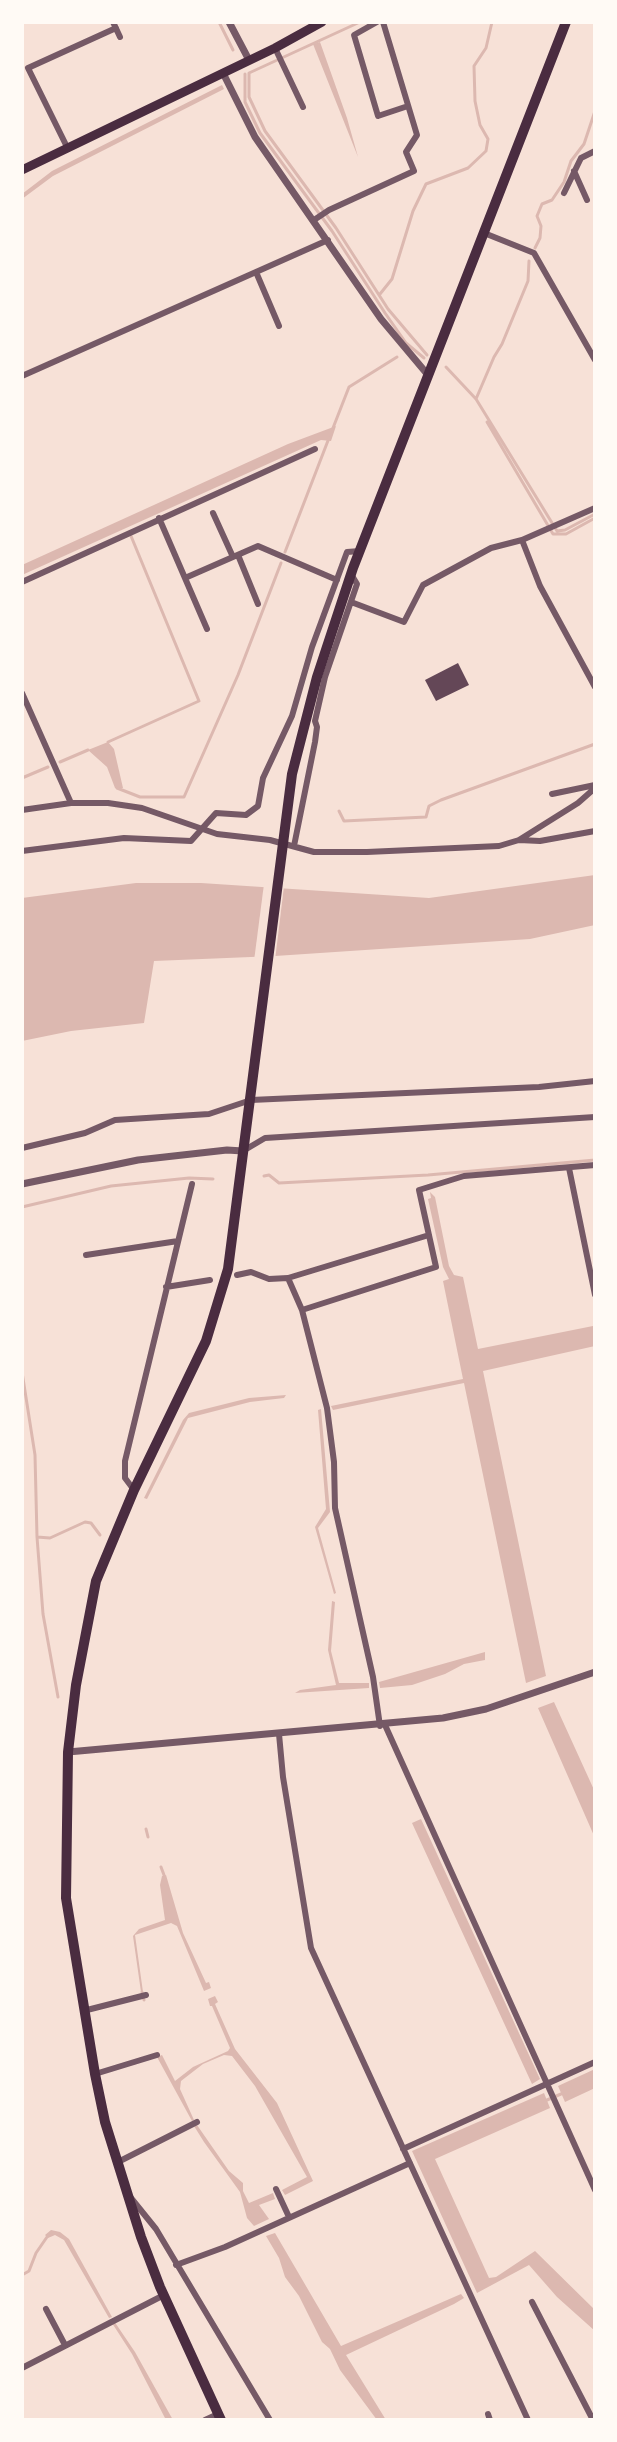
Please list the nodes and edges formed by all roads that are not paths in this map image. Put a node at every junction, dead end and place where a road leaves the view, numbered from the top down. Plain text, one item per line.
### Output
1 (229, 22) edge
2 (322, 22) edge
3 (380, 22) edge
4 (566, 22) edge
5 (114, 25) edge
6 (120, 37) dead end
7 (275, 48) junction
8 (249, 60) junction
9 (223, 73) junction
10 (408, 106) junction
11 (303, 107) dead end
12 (68, 149) junction
13 (595, 151) edge
14 (22, 170) edge
15 (574, 171) junction
16 (564, 193) dead end
17 (587, 200) dead end
18 (314, 220) junction
19 (483, 233) junction
20 (328, 240) junction
21 (256, 272) junction
22 (279, 326) dead end
23 (595, 360) edge
24 (428, 375) junction
25 (22, 376) edge
26 (315, 449) dead end
27 (595, 508) edge
28 (213, 513) dead end
29 (159, 518) junction
30 (522, 540) junction
31 (360, 551) junction
32 (235, 556) junction
33 (351, 574) junction
34 (185, 578) junction
35 (337, 580) junction
36 (22, 582) edge
37 (351, 602) junction
38 (258, 604) dead end
39 (207, 629) dead end
40 (595, 687) edge
41 (22, 693) edge
42 (595, 787) edge
43 (552, 794) dead end
44 (71, 803) junction
45 (22, 810) edge
46 (204, 828) junction
47 (595, 831) edge
48 (519, 840) junction
49 (286, 848) junction
50 (22, 851) edge
51 (595, 1081) edge
52 (595, 1117) edge
53 (22, 1148) edge
54 (243, 1151) junction
55 (595, 1165) edge
56 (569, 1168) junction
57 (22, 1184) edge
58 (192, 1184) dead end
59 (429, 1235) junction
60 (178, 1241) junction
61 (86, 1255) dead end
62 (237, 1275) dead end
63 (288, 1278) junction
64 (210, 1280) dead end
65 (166, 1287) junction
66 (595, 1295) edge
67 (302, 1310) junction
68 (134, 1490) junction
69 (595, 1672) edge
70 (383, 1725) junction
71 (279, 1734) junction
72 (68, 1752) junction
73 (143, 1996) dead end
74 (83, 2011) junction
75 (157, 2055) dead end
76 (595, 2062) edge
77 (95, 2074) junction
78 (547, 2084) junction
79 (195, 2124) dead end
80 (403, 2149) junction
81 (118, 2162) junction
82 (410, 2163) junction
83 (276, 2189) dead end
84 (595, 2190) edge
85 (127, 2192) junction
86 (289, 2217) junction
87 (176, 2265) junction
88 (164, 2295) junction
89 (532, 2302) dead end
90 (46, 2309) dead end
91 (65, 2345) junction
92 (22, 2368) edge
93 (219, 2417) edge
94 (205, 2420) edge
95 (270, 2420) edge
96 (528, 2420) edge
97 (593, 2420) edge

1 - 8 street
2 - 7 main road
3 - 10 street
3 - 10 street
4 - 19 highway
5 - 6 street
5 - 12 street
7 - 8 main road
7 - 11 street
8 - 9 main road
9 - 12 main road
9 - 18 street
10 - 18 street
12 - 14 main road
13 - 15 street
15 - 16 street
15 - 17 street
18 - 20 street
19 - 23 street
19 - 24 highway
20 - 21 street
20 - 24 street
21 - 22 street
21 - 25 street
24 - 31 highway
26 - 29 street
27 - 30 street
28 - 32 street
29 - 34 street
29 - 36 street
30 - 37 street
30 - 40 street
31 - 33 highway
31 - 35 street
32 - 34 street
32 - 35 street
32 - 38 street
33 - 37 street
33 - 49 highway
34 - 39 street
35 - 46 street
37 - 49 street
41 - 44 street
42 - 43 street
42 - 48 street
44 - 45 street
44 - 46 street
46 - 49 street
46 - 50 street
47 - 48 street
48 - 49 street
49 - 54 highway
51 - 53 street
52 - 54 street
54 - 57 street
54 - 68 highway
55 - 56 street
56 - 59 street
56 - 66 street
58 - 60 street
59 - 63 street
59 - 67 street
60 - 61 street
60 - 65 street
62 - 63 street
63 - 67 street
64 - 65 street
65 - 68 street
67 - 70 street
68 - 72 highway
69 - 70 street
70 - 71 street
70 - 78 street
71 - 72 street
71 - 80 street
72 - 74 highway
73 - 74 street
74 - 77 highway
75 - 77 street
76 - 78 street
77 - 81 highway
78 - 80 street
78 - 84 street
79 - 81 street
80 - 82 street
81 - 85 highway
82 - 86 street
82 - 96 street
83 - 86 street
85 - 87 street
85 - 88 highway
86 - 87 street
87 - 95 street
88 - 91 street
88 - 93 highway
89 - 97 street
90 - 91 street
91 - 92 street
93 - 94 street

